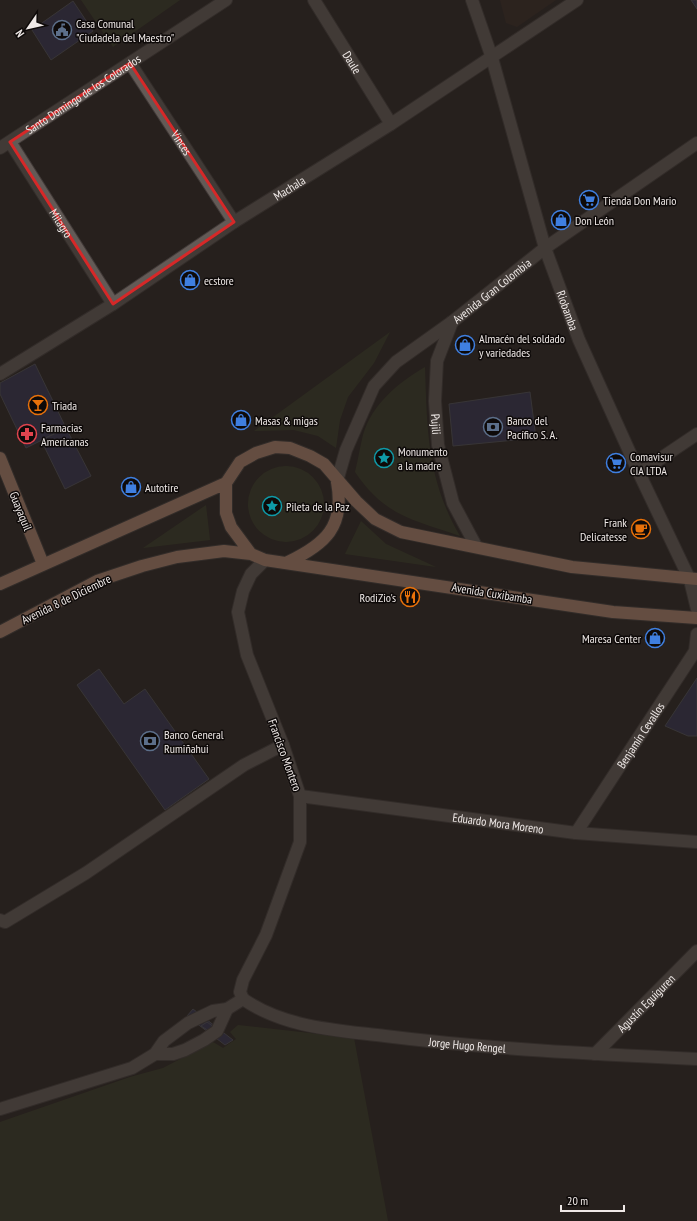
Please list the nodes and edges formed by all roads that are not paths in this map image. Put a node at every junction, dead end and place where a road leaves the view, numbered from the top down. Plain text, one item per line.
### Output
1 (226, 0) edge
2 (314, 0) edge
3 (472, 0) edge
4 (576, 0) edge
5 (492, 58) junction
6 (130, 64) junction
7 (391, 124) junction
8 (697, 142) edge
9 (5, 145) edge
10 (234, 222) junction
11 (545, 248) junction
12 (114, 304) junction
13 (452, 322) junction
14 (0, 374) edge
15 (697, 434) edge
16 (0, 458) edge
17 (639, 473) junction
18 (337, 481) junction
19 (226, 484) junction
20 (476, 546) junction
21 (251, 554) junction
22 (265, 560) junction
23 (288, 562) junction
24 (43, 564) junction
25 (693, 580) edge
26 (0, 584) edge
27 (697, 609) edge
28 (697, 618) edge
29 (0, 632) edge
30 (697, 634) edge
31 (283, 746) junction
32 (300, 796) junction
33 (576, 833) junction
34 (697, 842) edge
35 (0, 920) edge
36 (697, 951) edge
37 (244, 999) junction
38 (227, 1009) junction
39 (155, 1054) junction
40 (595, 1054) junction
41 (697, 1059) edge
42 (0, 1109) edge

1 - 6 street, Santo Domingo de los Colorados
2 - 7 street, Daule
3 - 5 street, Riobamba
4 - 5 street, Machala
5 - 7 street, Machala
5 - 11 street, Riobamba
6 - 9 street, Santo Domingo de los Colorados
6 - 10 street, Vinces
7 - 10 street, Machala
8 - 11 street, Avenida Gran Colombia
9 - 12 street, Milagro
10 - 12 street, Machala
11 - 13 street, Avenida Gran Colombia
11 - 17 street, Riobamba
12 - 14 street, Machala
13 - 18 street, Avenida Gran Colombia
13 - 20 street, Pujili
15 - 17 street
16 - 24 main road, Guayaquil
17 - 25 street, Riobamba
18 - 19 main road
18 - 20 main road
18 - 23 main road
19 - 21 main road
19 - 24 main road
20 - 25 main road
21 - 22 main road
21 - 29 main road, Avenida 8 de Diciembre
22 - 23 main road
22 - 31 street, Francisco Montero
23 - 28 main road, Avenida Cuxibamba
24 - 26 main road
25 - 27 street, Riobamba
30 - 33 street, Benjamín Cevallos
31 - 32 street, Francisco Montero
31 - 35 street
32 - 33 street, Eduardo Mora Moreno
32 - 37 street, Francisco Montero
33 - 34 street, Eduardo Mora Moreno
36 - 40 street, Agustín Eguiguren
37 - 38 street
37 - 40 street, Jorge Hugo Rengel
38 - 39 street
38 - 39 street
39 - 42 street
40 - 41 street, Jorge Hugo Rengel

